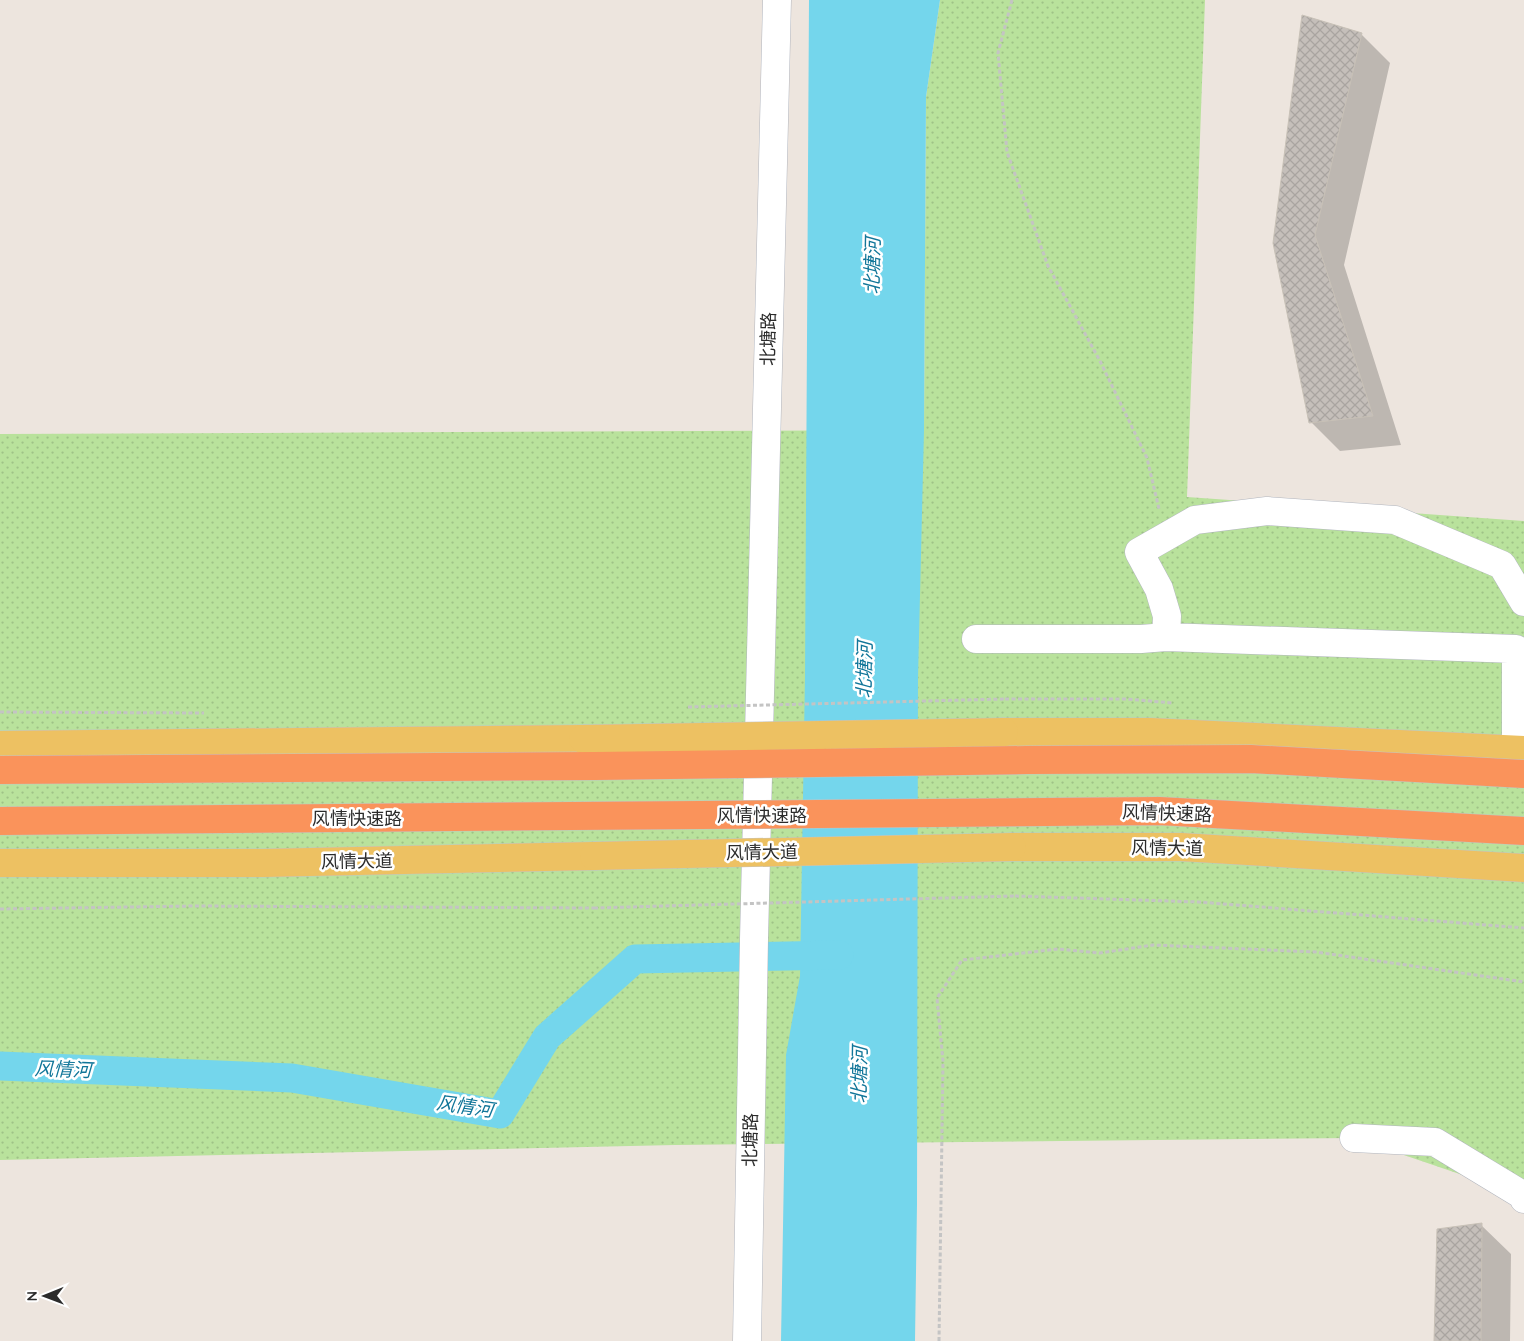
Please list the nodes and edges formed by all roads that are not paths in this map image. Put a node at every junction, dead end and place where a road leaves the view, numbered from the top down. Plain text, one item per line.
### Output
1 (777, 0) edge
2 (1524, 602) edge
3 (1166, 637) junction
4 (976, 639) dead end
5 (1520, 645) edge
6 (6, 744) edge
7 (1521, 758) edge
8 (0, 770) edge
9 (0, 822) edge
10 (1524, 831) edge
11 (0, 863) edge
12 (1524, 868) edge
13 (1354, 1138) dead end
14 (1524, 1197) edge
15 (747, 1341) edge

1 - 15 street, 北塘路
2 - 3 street
3 - 4 street
3 - 5 street
5 - 7 street
6 - 7 main road, bridge
7 - 8 highway, bridge
9 - 10 highway, 风情快速路, bridge
11 - 12 main road, 风情大道, bridge
13 - 14 street

